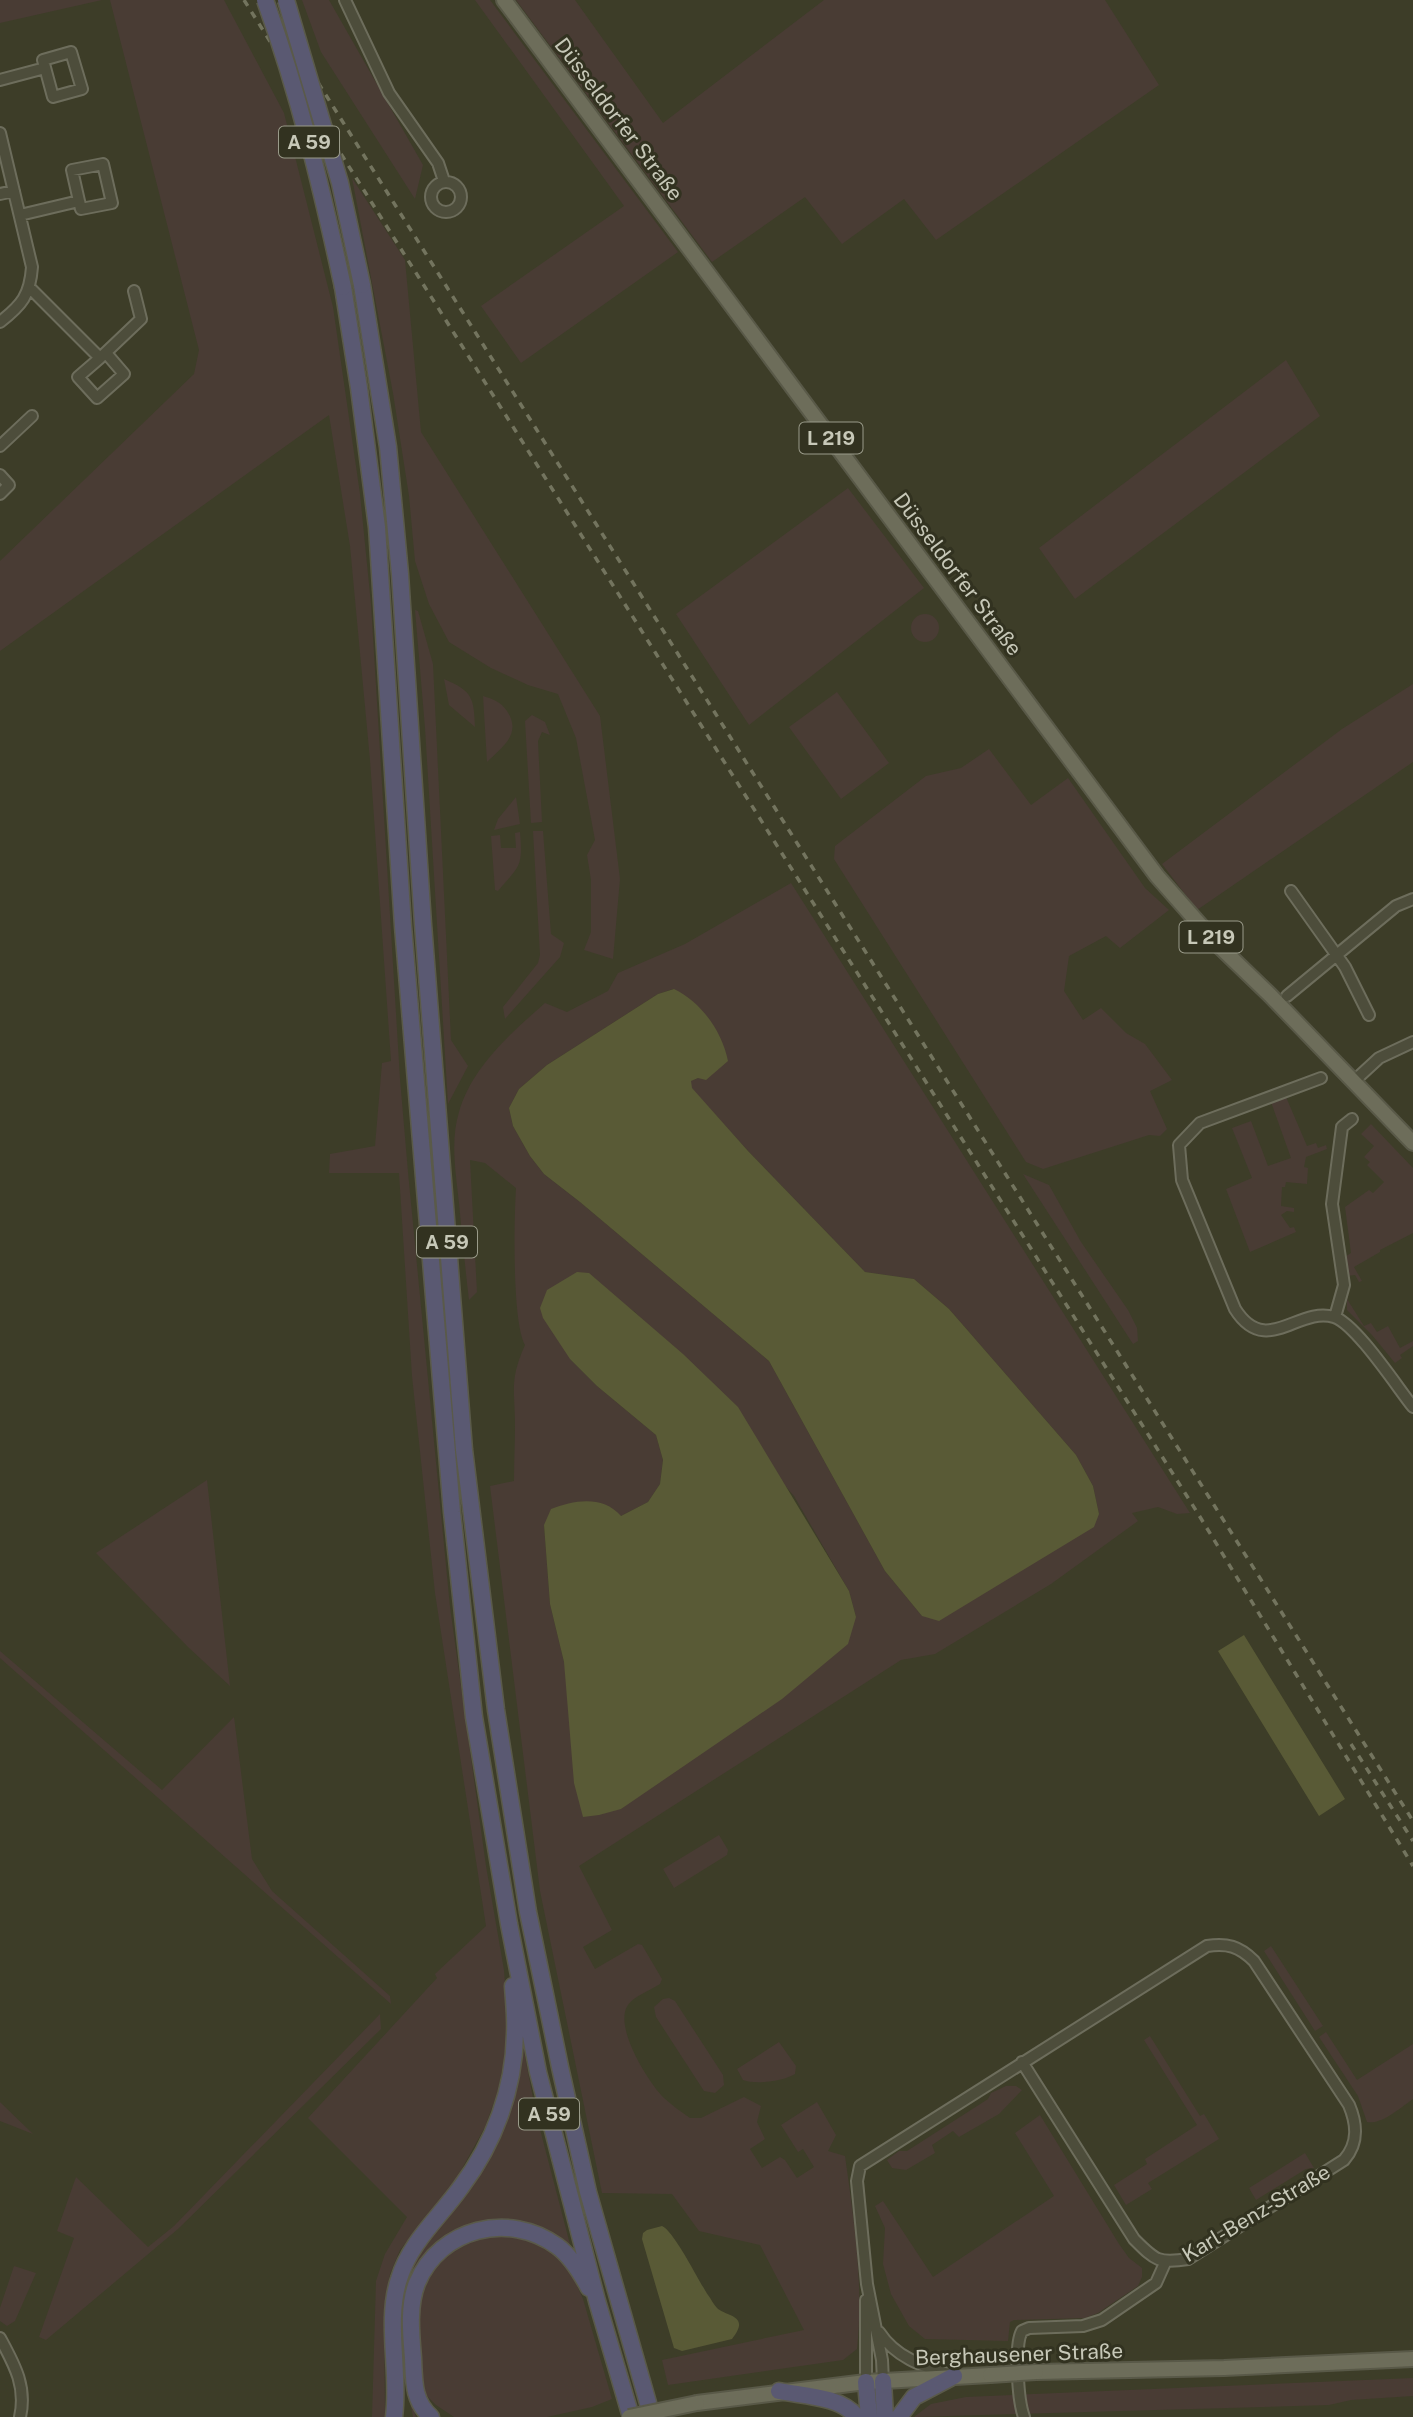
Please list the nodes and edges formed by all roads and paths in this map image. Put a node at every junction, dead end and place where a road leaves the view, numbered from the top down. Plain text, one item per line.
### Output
1 (265, 0) edge
2 (286, 0) edge
3 (345, 0) edge
4 (504, 0) edge
5 (45, 68) junction
6 (0, 79) edge
7 (0, 133) edge
8 (444, 181) dead end
9 (14, 191) junction
10 (0, 194) edge
11 (79, 201) junction
12 (20, 215) junction
13 (29, 287) junction
14 (134, 290) dead end
15 (0, 322) edge
16 (32, 415) dead end
17 (0, 446) edge
18 (0, 475) edge
19 (0, 494) edge
20 (1291, 891) dead end
21 (1413, 899) edge
22 (1336, 955) junction
23 (1287, 996) dead end
24 (1368, 1015) dead end
25 (1413, 1042) edge
26 (1321, 1078) dead end
27 (1353, 1082) junction
28 (1352, 1119) dead end
29 (1413, 1143) edge
30 (1335, 1317) junction
31 (1413, 1407) edge
32 (509, 1924) junction
33 (1022, 2062) junction
34 (1165, 2263) junction
35 (867, 2284) junction
36 (597, 2301) junction
37 (876, 2327) junction
38 (0, 2337) edge
39 (1413, 2359) edge
40 (954, 2376) junction
41 (883, 2381) junction
42 (866, 2382) junction
43 (779, 2392) junction
44 (397, 2397) junction
45 (425, 2414) edge
46 (19, 2417) edge
47 (394, 2417) edge
48 (404, 2417) edge
49 (630, 2417) edge
50 (652, 2417) edge
51 (856, 2417) edge
52 (869, 2417) edge
53 (885, 2417) edge
54 (900, 2417) edge
55 (1024, 2417) edge

1 - 32 highway, A 59, bridge
2 - 50 highway, A 59, bridge
3 - 8 street
4 - 27 main road, Düsseldorfer Straße / L 219
5 - 5 street
5 - 6 street
7 - 9 street
9 - 10 street
9 - 12 street
11 - 11 street
11 - 12 street
12 - 13 street
13 - 14 street
13 - 15 street
16 - 17 street
18 - 19 street
20 - 22 street
21 - 22 street
22 - 23 street
22 - 24 street
25 - 27 street
26 - 30 street
27 - 29 main road, Düsseldorfer Straße / L 219
28 - 30 street
30 - 31 street
32 - 36 highway, A 59
32 - 44 highway
33 - 34 street, Karl-Benz-Straße
33 - 34 street, Karl-Benz-Straße
33 - 35 street, Karl-Benz-Straße
34 - 55 street
35 - 37 street, Karl-Benz-Straße
35 - 42 street, Karl-Benz-Straße
36 - 45 highway
36 - 49 highway, A 59
37 - 40 street, Karl-Benz-Straße
37 - 41 street, Karl-Benz-Straße
38 - 46 street
39 - 40 main road, Berghausener Straße, bridge
40 - 41 main road, Berghausener Straße
40 - 54 highway
41 - 42 main road, Berghausener Straße
41 - 53 highway
42 - 43 main road, Berghausener Straße
42 - 52 highway
43 - 49 main road, Berghausener Straße, bridge
43 - 51 highway
44 - 47 highway
44 - 48 highway

